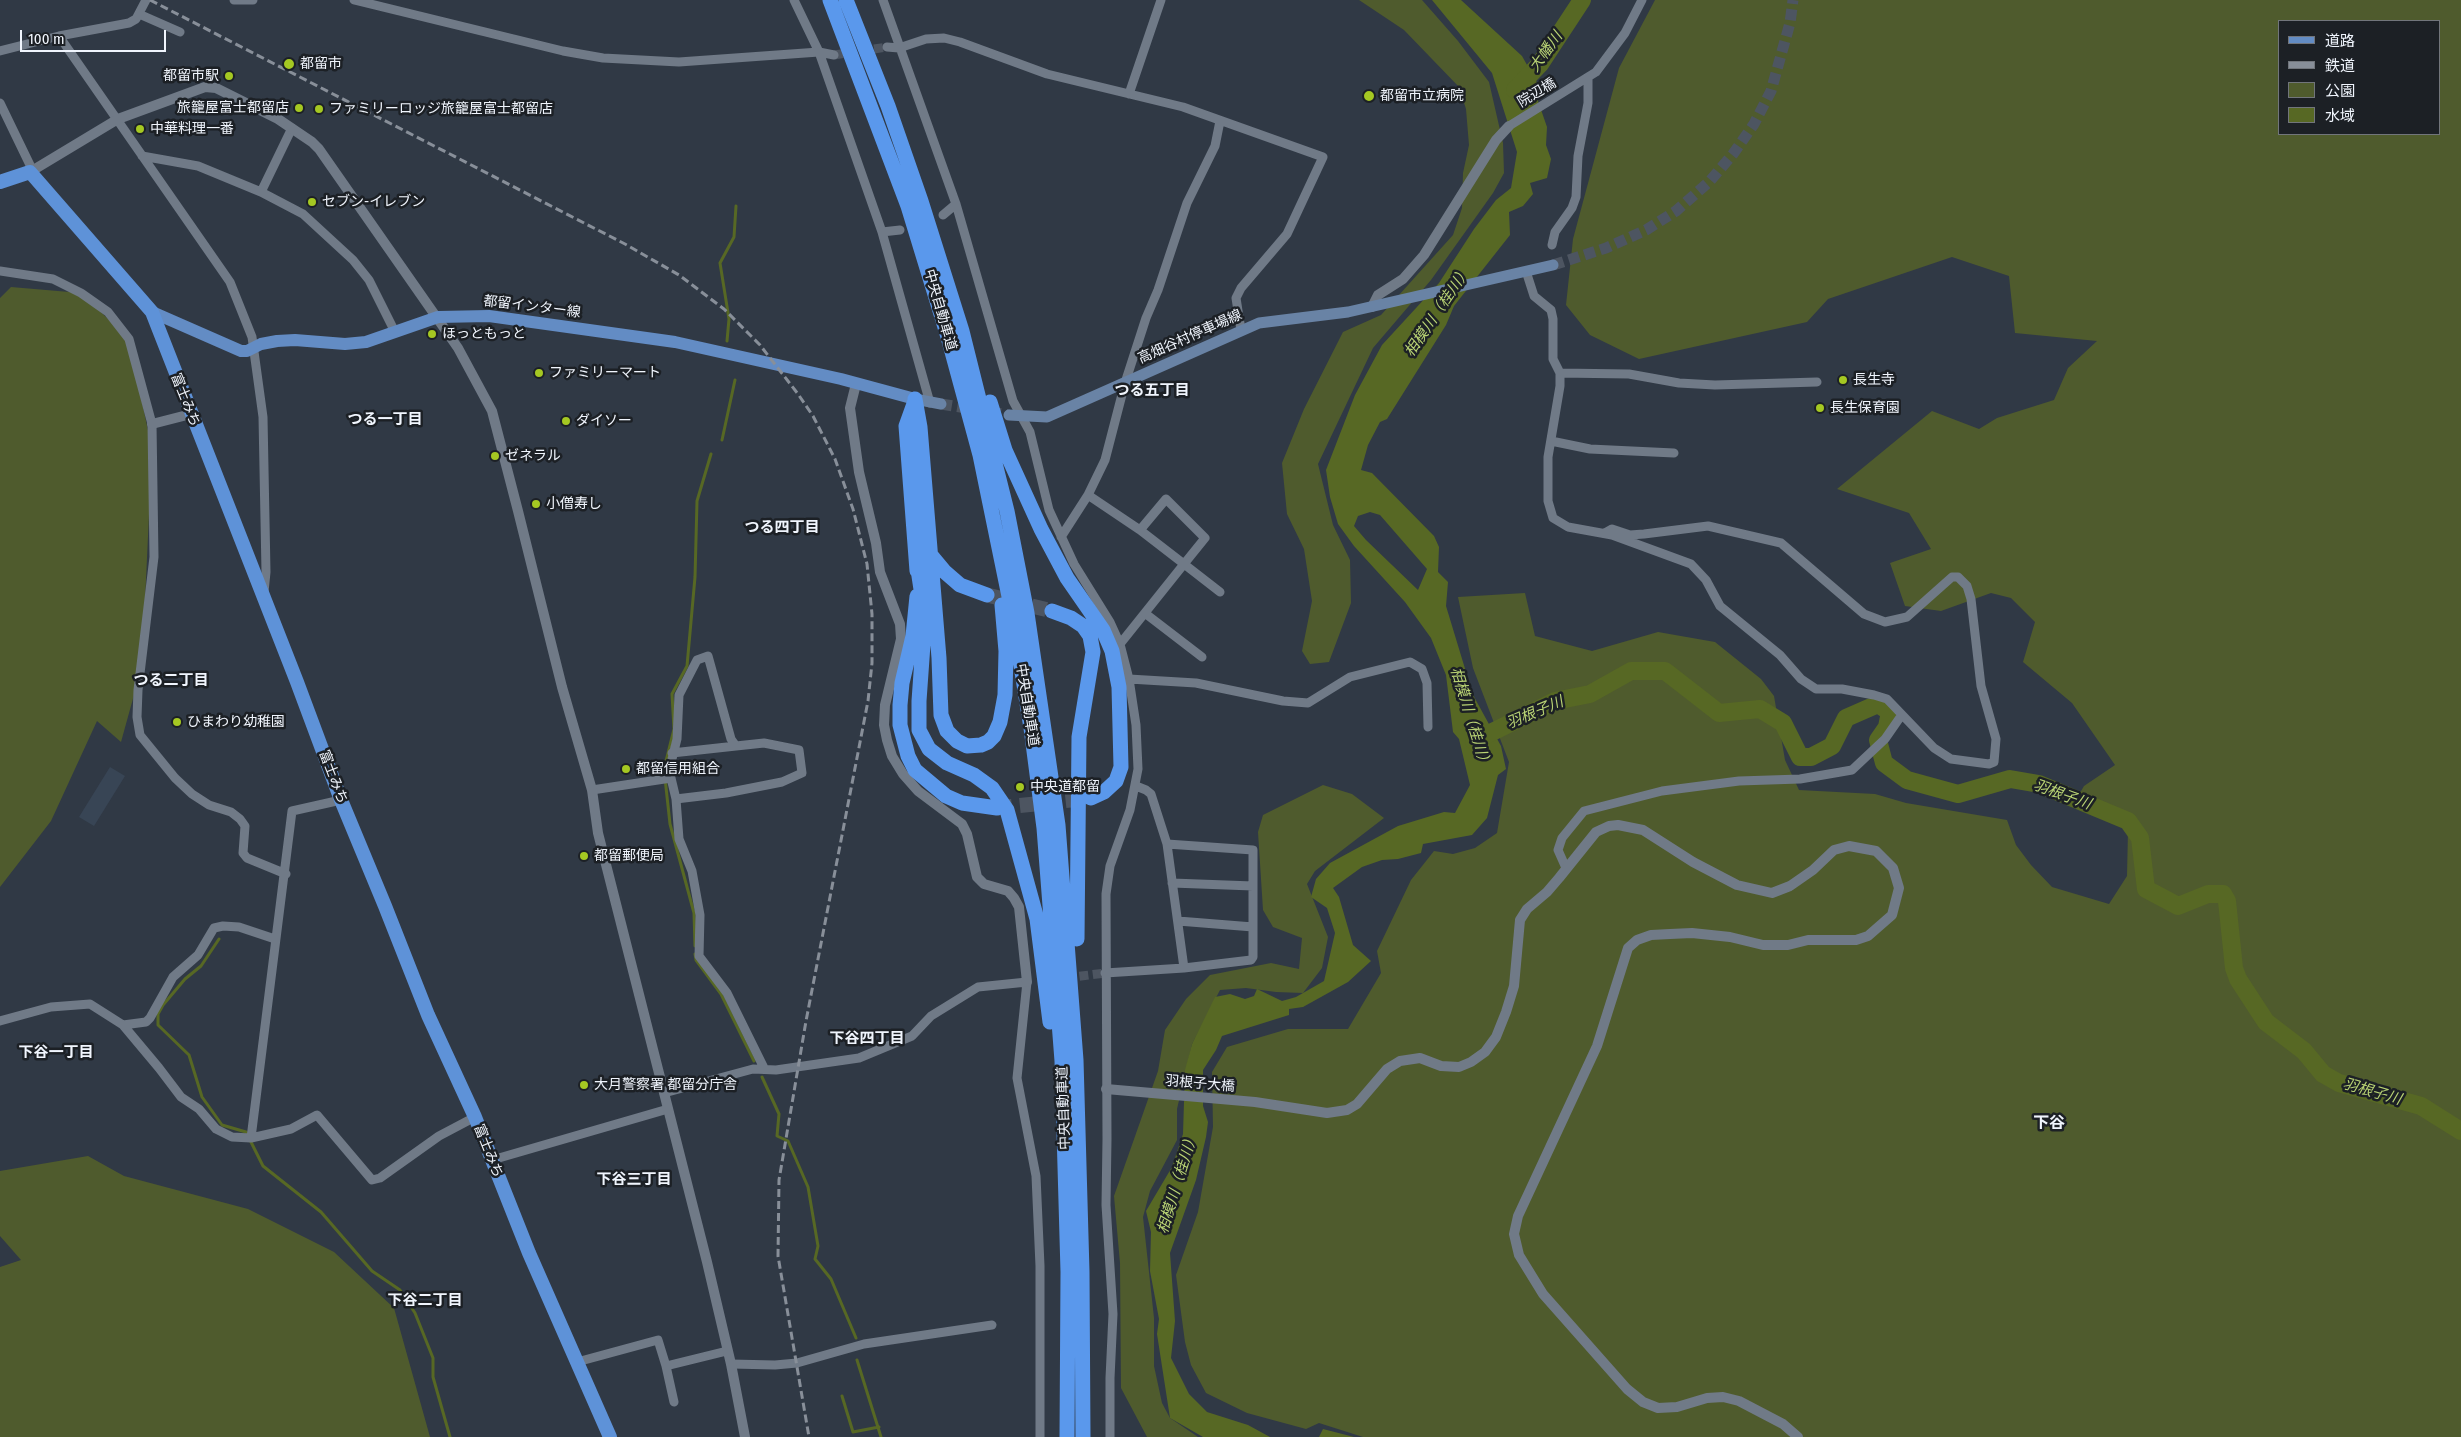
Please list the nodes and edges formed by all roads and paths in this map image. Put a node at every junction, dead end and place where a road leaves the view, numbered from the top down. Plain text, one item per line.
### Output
1 (146, 0) edge
2 (234, 0) edge
3 (253, 0) edge
4 (354, 0) edge
5 (794, 0) edge
6 (830, 0) edge
7 (846, 0) edge
8 (883, 0) edge
9 (1162, 0) edge
10 (1642, 0) edge
11 (139, 14) junction
12 (180, 32) dead end
13 (59, 36) junction
14 (887, 47) tunnel mouth
15 (900, 48) junction
16 (0, 51) edge
17 (819, 52) junction
18 (834, 55) tunnel mouth
19 (1588, 77) junction
20 (1129, 94) junction
21 (0, 103) edge
22 (118, 119) junction
23 (1220, 121) junction
24 (1509, 126) joint
25 (292, 128) junction
26 (142, 156) junction
27 (30, 172) junction
28 (0, 182) edge
29 (261, 192) junction
30 (956, 204) junction
31 (943, 215) dead end
32 (900, 230) dead end
33 (882, 232) junction
34 (1552, 244) dead end
35 (937, 249) junction
36 (1553, 265) tunnel mouth
37 (0, 271) edge
38 (1522, 272) junction
39 (1372, 307) junction
40 (152, 312) junction
41 (438, 317) junction
42 (1241, 330) junction
43 (395, 332) junction
44 (254, 348) junction
45 (1560, 374) junction
46 (1125, 382) junction
47 (1817, 382) dead end
48 (856, 384) junction
49 (929, 402) junction
50 (191, 414) junction
51 (1009, 415) tunnel mouth
52 (1022, 417) junction
53 (152, 424) junction
54 (1551, 441) junction
55 (1674, 453) dead end
56 (980, 455) junction
57 (1088, 495) junction
58 (1140, 530) junction
59 (1605, 533) junction
60 (1061, 537) junction
61 (930, 554) junction
62 (917, 563) junction
63 (1184, 564) junction
64 (1220, 592) dead end
65 (988, 595) tunnel mouth
66 (264, 597) junction
67 (1052, 611) tunnel mouth
68 (1146, 614) junction
69 (1120, 644) junction
70 (1202, 658) dead end
71 (1129, 679) junction
72 (1900, 716) junction
73 (1428, 727) dead end
74 (736, 746) junction
75 (672, 753) junction
76 (671, 778) junction
77 (1136, 786) junction
78 (592, 790) junction
79 (1091, 798) tunnel mouth
80 (341, 800) junction
81 (676, 800) junction
82 (997, 808) tunnel mouth
83 (1167, 844) junction
84 (1566, 868) junction
85 (286, 874) junction
86 (1172, 882) junction
87 (1253, 886) junction
88 (1178, 921) junction
89 (1253, 926) junction
90 (276, 939) junction
91 (1184, 968) junction
92 (1106, 973) junction
93 (1027, 982) junction
94 (0, 1021) edge
95 (123, 1025) junction
96 (1076, 1060) junction
97 (764, 1068) junction
98 (1106, 1089) junction
99 (664, 1093) junction
100 (668, 1109) junction
101 (474, 1117) junction
102 (251, 1138) junction
103 (1066, 1157) junction
104 (492, 1160) junction
105 (992, 1325) dead end
106 (727, 1351) junction
107 (576, 1362) junction
108 (732, 1364) junction
109 (666, 1366) junction
110 (674, 1402) dead end
111 (610, 1437) edge
112 (745, 1437) edge
113 (1040, 1437) edge
114 (1068, 1437) edge
115 (1083, 1437) edge
116 (1110, 1437) edge
117 (1798, 1437) edge

1 - 11 street
2 - 3 street
4 - 17 street
5 - 17 street
6 - 56 highway, 中央自動車道
7 - 35 highway, 中央自動車道
8 - 15 street
9 - 20 street
10 - 19 street, 院辺橋
11 - 12 street
11 - 13 street
13 - 16 street
13 - 22 street
14 - 15 street
15 - 20 street
15 - 30 street
17 - 18 street
17 - 33 street
19 - 24 street, 院辺橋
19 - 34 street
20 - 23 street
21 - 27 street
22 - 25 street
22 - 26 street
22 - 27 street
23 - 42 street
23 - 46 street
24 - 39 street
25 - 29 street
25 - 41 street
26 - 29 street
26 - 44 street
27 - 28 highway
27 - 40 highway, 富士みち
29 - 43 street
30 - 31 street
30 - 52 street
32 - 33 street
33 - 49 street
35 - 79 highway
35 - 96 highway, 中央自動車道
36 - 38 main road
37 - 53 street
38 - 39 main road, 高畑谷村停車場線
38 - 45 street
39 - 42 main road, 高畑谷村停車場線
40 - 44 main road, 都留インター線
40 - 50 highway, 富士みち
41 - 43 main road, 都留インター線
41 - 48 main road, 都留インター線
41 - 78 street
42 - 46 main road, 高畑谷村停車場線
43 - 44 main road, 都留インター線
44 - 66 street
45 - 47 street
45 - 54 street
46 - 52 main road, 高畑谷村停車場線
46 - 57 street
48 - 49 main road, 都留インター線
48 - 93 street
49 - 61 highway
49 - 62 highway
50 - 53 street
50 - 66 highway, 富士みち
51 - 52 main road, 高畑谷村停車場線
52 - 60 street
53 - 85 street
54 - 55 street
54 - 59 street
56 - 61 highway
56 - 103 highway, 中央自動車道
57 - 58 street
57 - 60 street
58 - 63 street
58 - 63 street
59 - 72 street
59 - 72 street
60 - 69 street
61 - 65 highway
62 - 82 highway
62 - 103 highway
63 - 64 street
63 - 68 street
66 - 80 highway, 富士みち
67 - 96 highway
68 - 69 street
68 - 70 street
69 - 71 street
71 - 73 street
71 - 77 street
72 - 84 street
74 - 75 street
74 - 75 street
74 - 81 street
75 - 76 street
76 - 78 street
76 - 81 street
77 - 83 street
77 - 92 street
78 - 99 street
80 - 85 street
80 - 101 highway, 富士みち
81 - 97 street
83 - 86 street
83 - 87 street
84 - 98 street, 羽根子大橋
84 - 117 street, 羽根子大橋
85 - 90 street
86 - 87 street
86 - 88 street
87 - 89 street
88 - 89 street
88 - 91 street
89 - 91 street
90 - 95 street
90 - 102 street
91 - 92 street
92 - 98 street
93 - 97 street
93 - 113 street
94 - 95 street
95 - 102 street
96 - 115 highway, 中央自動車道
97 - 99 street
98 - 116 street
99 - 100 street
100 - 104 street
100 - 106 street
101 - 102 street
101 - 104 highway, 富士みち
103 - 114 highway, 中央自動車道
104 - 107 highway, 富士みち
105 - 108 street
106 - 108 street
106 - 109 street
107 - 109 street
107 - 111 highway, 富士みち
108 - 112 street
109 - 110 street

